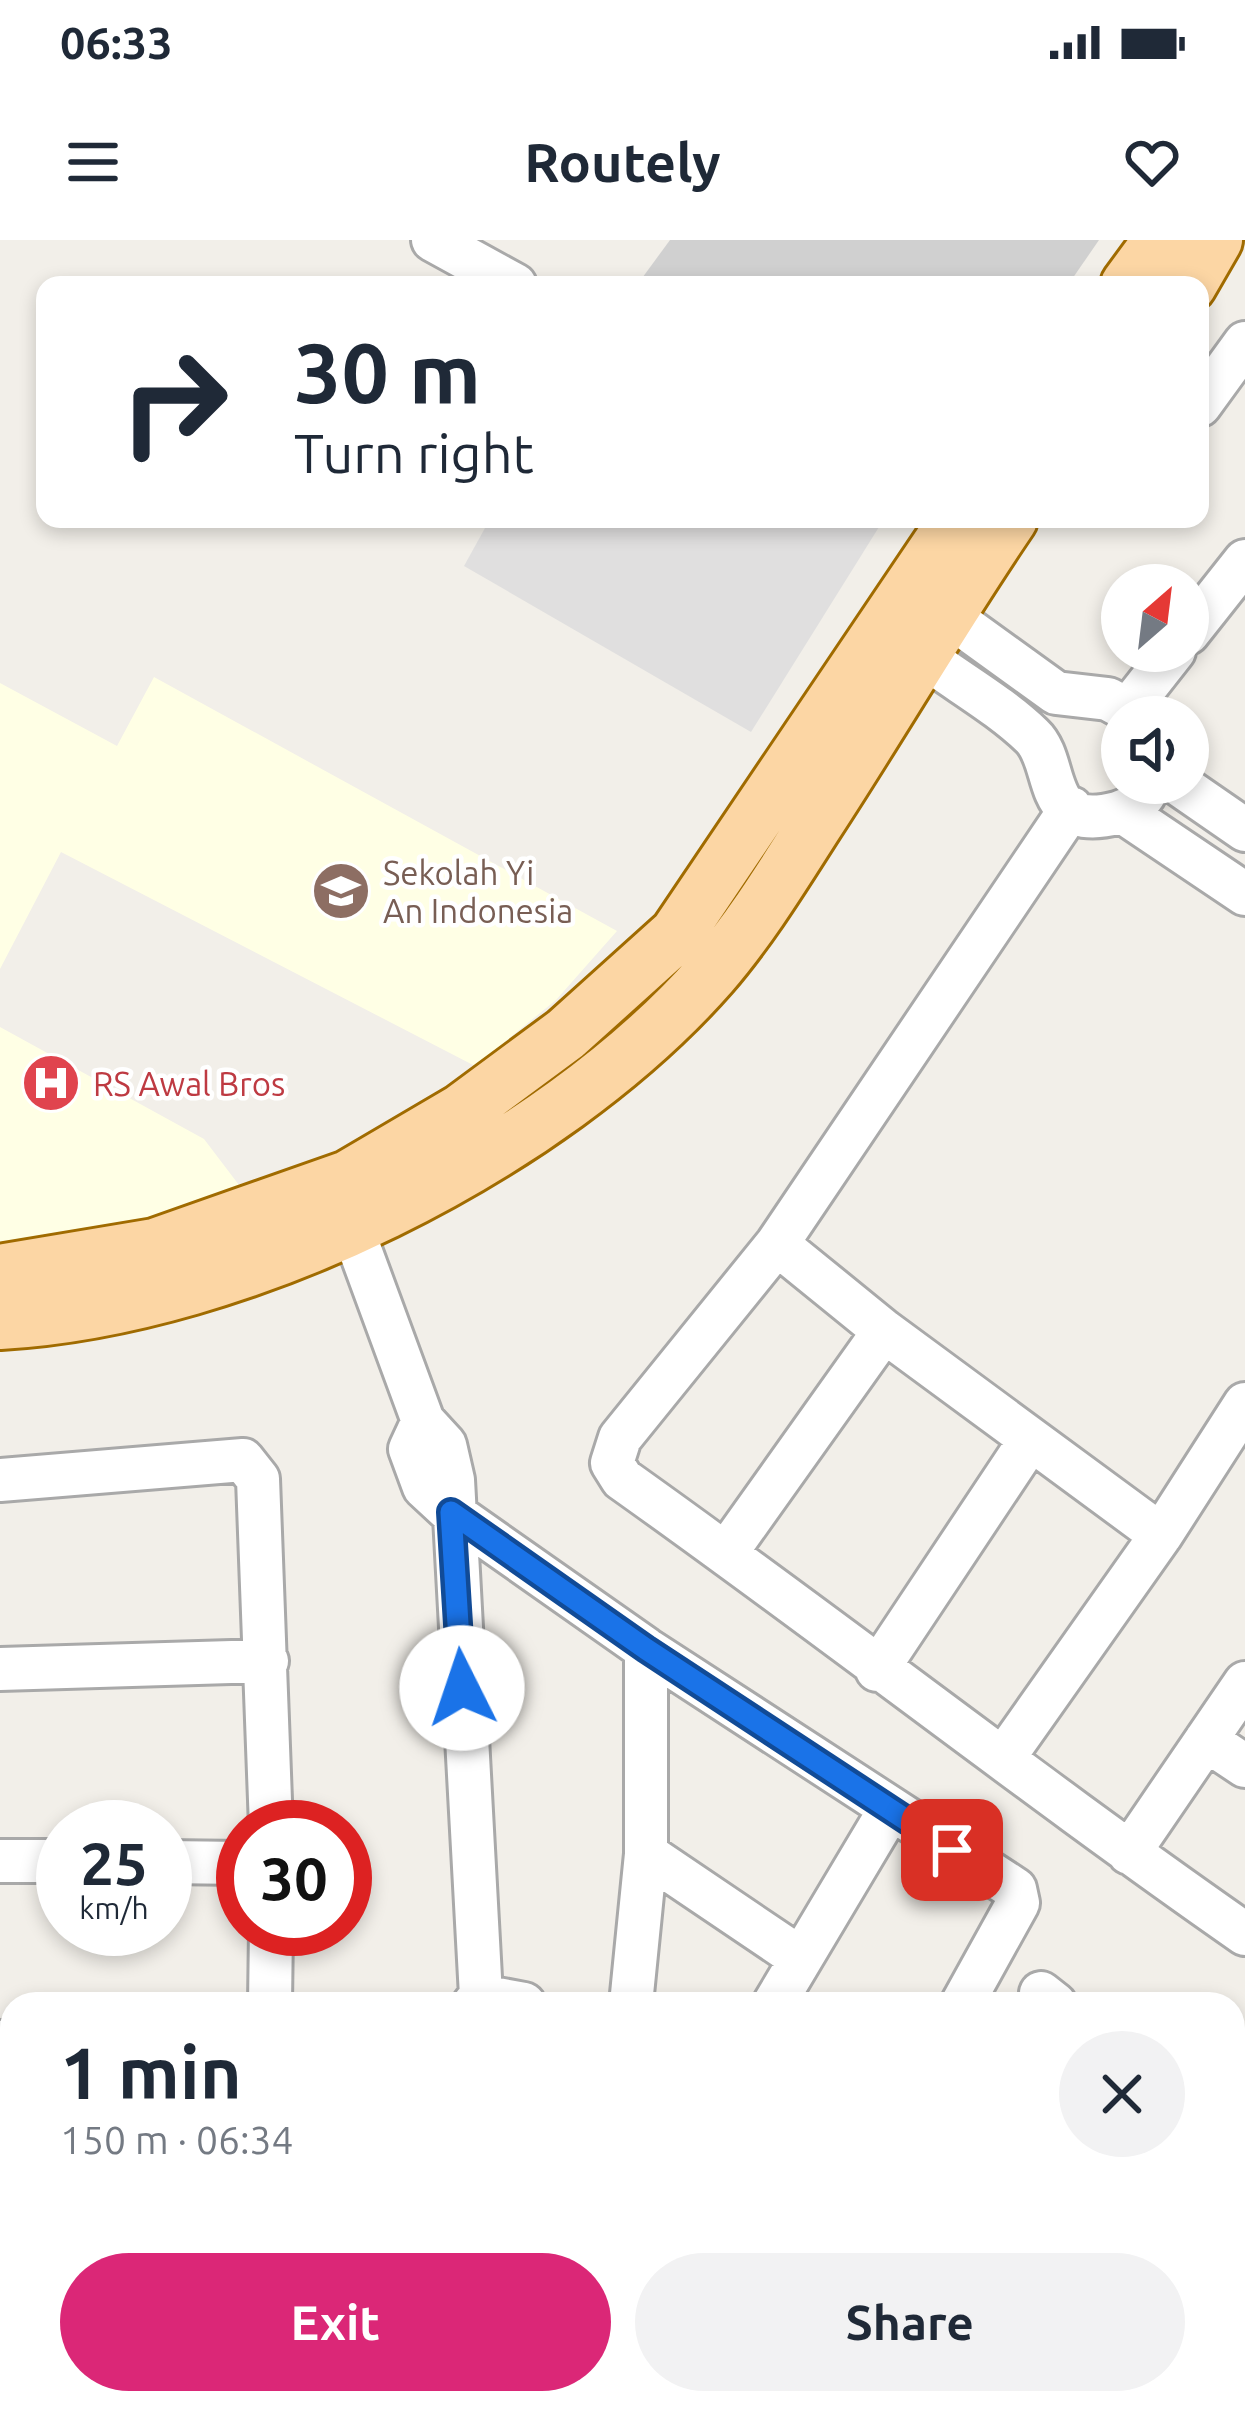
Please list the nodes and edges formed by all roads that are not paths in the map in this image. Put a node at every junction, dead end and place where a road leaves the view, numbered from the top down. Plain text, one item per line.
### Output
1 (433, 240) edge
2 (1161, 240) edge
3 (1215, 240) edge
4 (498, 276) edge
5 (1135, 276) edge
6 (1194, 276) edge
7 (1245, 343) edge
8 (1209, 393) edge
9 (946, 528) edge
10 (1004, 528) edge
11 (1245, 561) edge
12 (1209, 606) edge
13 (936, 636) junction
14 (1101, 704) edge
15 (1123, 804) edge
16 (1145, 804) edge
17 (1207, 804) edge
18 (1071, 808) junction
19 (1245, 830) edge
20 (765, 856) junction
21 (1245, 894) edge
22 (352, 1228) junction
23 (777, 1244) junction
24 (0, 1272) edge
25 (0, 1322) edge
26 (884, 1331) junction
27 (1239, 1424) edge
28 (1030, 1440) junction
29 (0, 1480) edge
30 (451, 1512) junction
31 (1161, 1535) junction
32 (726, 1553) junction
33 (646, 1649) junction
34 (266, 1661) junction
35 (0, 1669) edge
36 (877, 1670) junction
37 (1245, 1683) edge
38 (1206, 1740) junction
39 (1005, 1756) junction
40 (1245, 1766) edge
41 (271, 1800) edge
42 (889, 1810) junction
43 (1129, 1853) junction
44 (646, 1855) junction
45 (0, 1861) edge
46 (36, 1861) edge
47 (1245, 1934) edge
48 (271, 1956) edge
49 (800, 1958) junction
50 (270, 1992) edge
51 (477, 1992) edge
52 (632, 1992) edge
53 (781, 1992) edge
54 (968, 1992) edge

1 - 4 street
2 - 5 main road
3 - 6 main road
7 - 8 street
9 - 20 main road
10 - 13 main road
11 - 12 street
13 - 14 street
13 - 18 street
13 - 20 main road
15 - 18 street
16 - 21 street
17 - 19 street
18 - 23 street
20 - 22 main road
20 - 24 main road
22 - 25 main road
22 - 30 street
23 - 26 street
23 - 32 street
26 - 28 street
26 - 32 street
27 - 31 street
28 - 31 street
28 - 36 street
29 - 34 street
30 - 33 street
30 - 51 street
31 - 39 street
32 - 36 street
33 - 42 street
33 - 44 street
34 - 35 street
34 - 41 street
36 - 39 street
37 - 38 street
38 - 40 street
38 - 43 street
39 - 43 street
42 - 49 street
42 - 54 street
43 - 47 street
44 - 49 street
44 - 52 street
45 - 46 street
48 - 50 street
49 - 53 street

